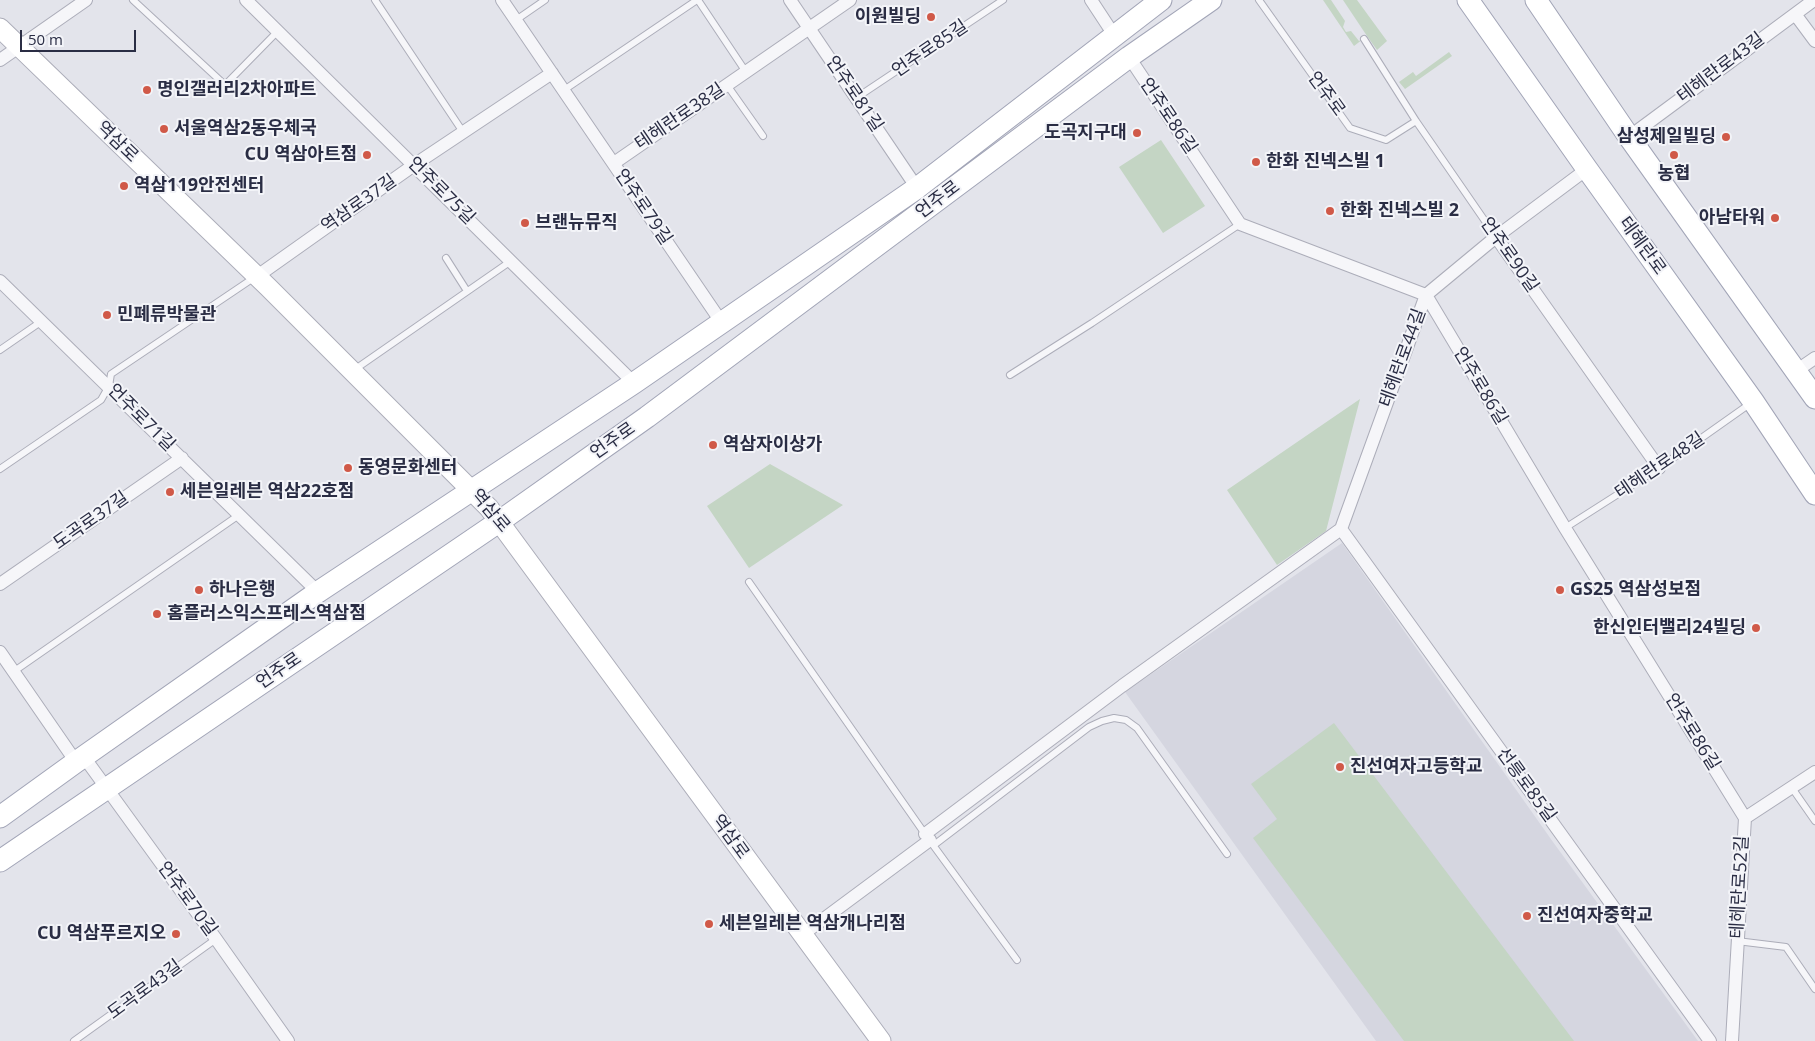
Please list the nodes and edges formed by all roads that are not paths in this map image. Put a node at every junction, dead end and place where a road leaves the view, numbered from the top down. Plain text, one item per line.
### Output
1 (86, 0) edge
2 (133, 0) edge
3 (246, 0) edge
4 (375, 0) edge
5 (502, 0) edge
6 (545, 0) edge
7 (697, 0) edge
8 (790, 0) edge
9 (850, 0) edge
10 (1003, 0) edge
11 (1091, 0) edge
12 (1161, 0) edge
13 (1210, 0) edge
14 (1259, 0) edge
15 (1468, 0) edge
16 (1536, 0) edge
17 (1814, 0) edge
18 (1795, 14) junction
19 (516, 20) junction
20 (0, 28) edge
21 (809, 28) junction
22 (278, 31) junction
23 (1114, 35) junction
24 (1364, 39) dead end
25 (1815, 42) edge
26 (19, 47) junction
27 (1129, 57) junction
28 (0, 60) edge
29 (746, 72) junction
30 (552, 73) junction
31 (727, 85) junction
32 (564, 90) junction
33 (856, 98) junction
34 (1416, 121) junction
35 (463, 132) junction
36 (763, 136) dead end
37 (1629, 137) junction
38 (614, 163) junction
39 (414, 165) junction
40 (1587, 169) junction
41 (917, 188) junction
42 (1240, 224) junction
43 (1496, 237) junction
44 (446, 258) dead end
45 (511, 261) junction
46 (256, 277) junction
47 (0, 281) edge
48 (467, 291) junction
49 (1426, 295) junction
50 (42, 321) junction
51 (722, 323) junction
52 (0, 350) edge
53 (1815, 358) edge
54 (353, 371) junction
55 (1796, 372) junction
56 (1010, 375) dead end
57 (634, 383) junction
58 (108, 386) junction
59 (1815, 398) edge
60 (1754, 401) junction
61 (182, 458) junction
62 (1660, 468) junction
63 (0, 469) edge
64 (473, 490) junction
65 (1815, 494) edge
66 (239, 515) junction
67 (500, 521) junction
68 (1565, 528) junction
69 (1341, 530) junction
70 (749, 582) dead end
71 (0, 584) edge
72 (318, 592) junction
73 (0, 652) edge
74 (14, 672) junction
75 (80, 760) junction
76 (1815, 772) edge
77 (106, 788) junction
78 (1792, 788) junction
79 (0, 817) edge
80 (1745, 818) junction
81 (1815, 821) edge
82 (930, 840) junction
83 (1227, 854) dead end
84 (0, 861) edge
85 (802, 935) junction
86 (216, 939) junction
87 (1737, 942) junction
88 (1016, 960) dead end
89 (1815, 989) edge
90 (876, 1039) edge
91 (74, 1041) edge
92 (288, 1041) edge
93 (1710, 1041) edge
94 (1732, 1041) edge

1 - 26 street
2 - 22 lane
3 - 22 street, 언주로75길
4 - 35 lane
5 - 19 street, 언주로79길
6 - 19 lane
7 - 29 lane
7 - 32 lane
8 - 21 street, 언주로81길
9 - 21 street, 테헤란로38길
10 - 33 lane, 언주로85길
11 - 23 street
12 - 23 main road, 언주로
13 - 27 main road, 언주로
14 - 34 lane, 언주로
15 - 40 main road, 테헤란로
16 - 37 main road
17 - 18 street, 테헤란로43길
18 - 25 street
18 - 37 street, 테헤란로43길
19 - 30 street, 언주로79길
20 - 26 main road, 역삼로
21 - 29 street, 테헤란로38길
21 - 33 street, 언주로81길
22 - 39 street, 언주로75길
23 - 41 main road, 언주로
24 - 34 lane, 언주로90길
26 - 28 street
26 - 46 main road, 역삼로
27 - 42 street, 언주로86길
27 - 67 main road, 언주로
29 - 31 street, 테헤란로38길
30 - 32 street, 언주로79길
30 - 35 street, 역삼로37길
31 - 36 lane
31 - 38 street, 테헤란로38길
32 - 38 street, 언주로79길
33 - 41 street, 언주로81길
34 - 43 lane, 언주로90길
35 - 39 street, 역삼로37길
37 - 55 main road
38 - 51 street, 언주로79길
39 - 45 street, 언주로75길
39 - 46 street, 역삼로37길
40 - 43 street, 테헤란로44길
40 - 60 main road, 테헤란로
41 - 51 main road, 언주로
42 - 49 street
42 - 56 lane
43 - 49 street, 테헤란로44길
43 - 62 street, 언주로90길
44 - 48 lane
45 - 48 lane
45 - 57 street, 언주로75길
46 - 54 main road, 역삼로
46 - 58 lane
47 - 50 street, 언주로71길
48 - 54 lane
49 - 68 street, 언주로86길
49 - 69 street, 테헤란로44길
50 - 52 lane
50 - 58 street, 언주로71길
51 - 57 main road, 언주로
53 - 55 street
54 - 64 main road, 역삼로
55 - 59 main road
57 - 64 main road, 언주로
58 - 61 street, 언주로71길
58 - 63 lane
60 - 62 lane, 테헤란로48길
60 - 65 main road, 테헤란로
61 - 66 street, 언주로71길
61 - 71 street, 도곡로37길
62 - 68 lane, 테헤란로48길
64 - 67 main road, 역삼로
64 - 72 main road, 언주로
66 - 72 street, 언주로71길
66 - 74 lane
67 - 77 main road, 언주로
67 - 85 main road, 역삼로
68 - 80 street, 언주로86길
69 - 82 street
69 - 93 street, 선릉로85길
70 - 82 lane
72 - 75 main road, 언주로
73 - 74 street, 언주로70길
74 - 75 street, 언주로70길
75 - 77 street, 언주로70길
75 - 79 main road, 언주로
76 - 78 street, 테헤란로52길
77 - 84 main road, 언주로
77 - 86 street, 언주로70길
78 - 80 street, 테헤란로52길
78 - 81 lane
80 - 87 street, 테헤란로52길
82 - 83 lane
82 - 85 street
82 - 88 lane
85 - 90 main road, 역삼로
86 - 91 lane, 도곡로43길
86 - 92 street, 언주로70길
87 - 89 lane
87 - 94 street, 테헤란로52길

